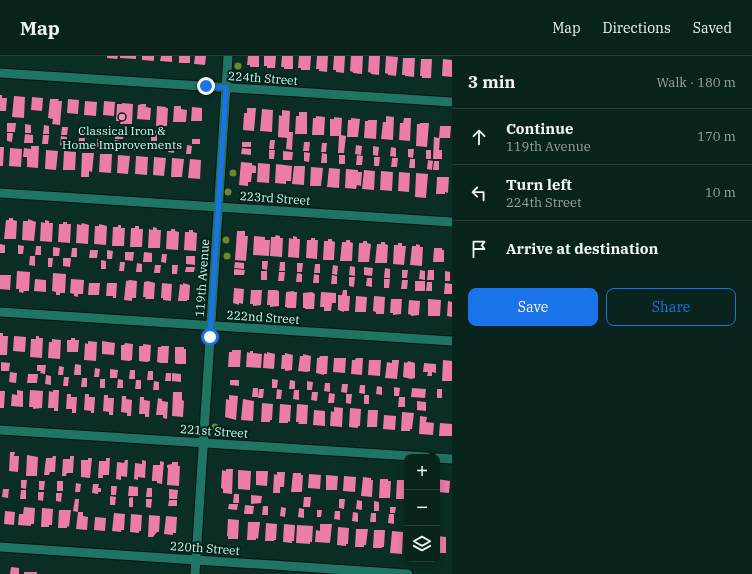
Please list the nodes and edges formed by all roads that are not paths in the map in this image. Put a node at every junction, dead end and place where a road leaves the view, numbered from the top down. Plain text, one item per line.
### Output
1 (228, 56) edge
2 (0, 73) edge
3 (226, 88) junction
4 (452, 102) edge
5 (0, 193) edge
6 (219, 206) junction
7 (452, 222) edge
8 (0, 312) edge
9 (211, 326) junction
10 (452, 341) edge
11 (0, 430) edge
12 (204, 443) junction
13 (404, 456) edge
14 (440, 458) edge
15 (452, 459) edge
16 (0, 547) edge
17 (196, 560) junction
18 (195, 574) edge
19 (408, 574) edge

1 - 3 street, 119th Avenue
2 - 3 street, 224th Street
3 - 4 street, 224th Street
3 - 6 street, 119th Avenue
5 - 6 street, 223rd Street
6 - 7 street, 223rd Street
6 - 9 street, 119th Avenue
8 - 9 street, 222nd Street
9 - 10 street, 222nd Street
9 - 12 street, 119th Avenue
11 - 12 street, 221st Street
12 - 13 street, 221st Street
12 - 17 street, 119th Avenue
14 - 15 street
16 - 17 street, 220th Street
17 - 18 street, 119th Avenue
17 - 19 street, 220th Street

